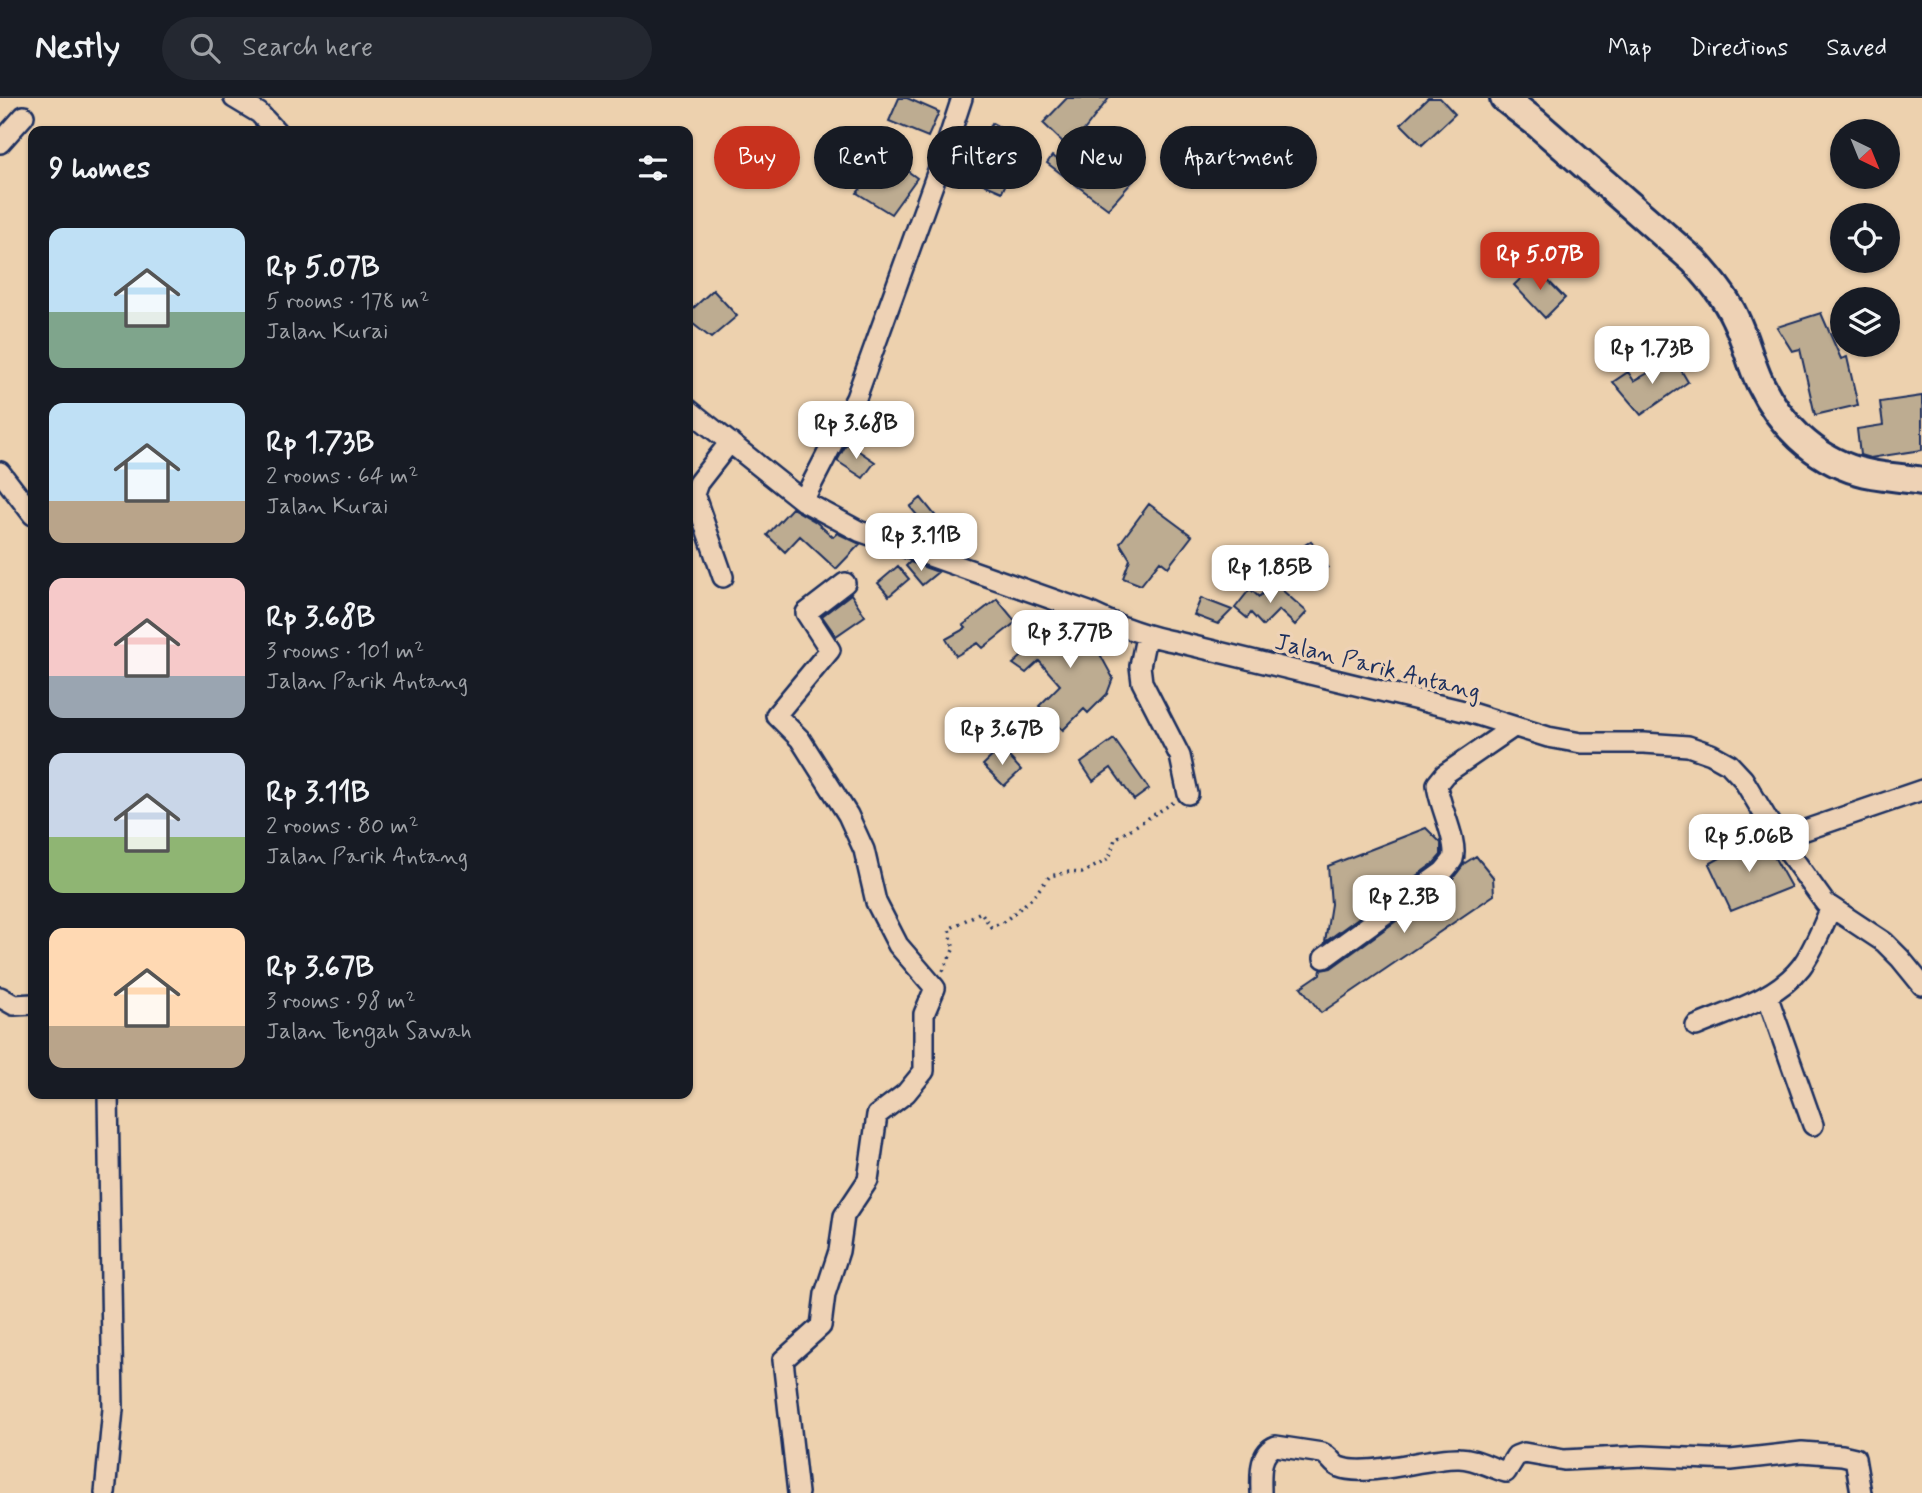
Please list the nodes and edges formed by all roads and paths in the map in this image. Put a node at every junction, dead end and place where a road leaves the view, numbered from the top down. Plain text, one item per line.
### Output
1 (234, 98) edge
2 (962, 98) edge
3 (1504, 98) edge
4 (24, 116) dead end
5 (271, 126) edge
6 (0, 143) edge
7 (693, 413) edge
8 (730, 442) junction
9 (0, 472) edge
10 (1922, 481) edge
11 (803, 500) junction
12 (28, 508) edge
13 (723, 578) dead end
14 (845, 583) dead end
15 (1146, 637) junction
16 (1512, 728) junction
17 (1922, 790) edge
18 (1188, 794) joint
19 (1779, 839) junction
20 (1831, 908) junction
21 (1324, 958) dead end
22 (1922, 985) edge
23 (935, 988) junction
24 (1767, 995) junction
25 (0, 997) edge
26 (28, 1004) edge
27 (1696, 1026) dead end
28 (108, 1099) edge
29 (1813, 1125) dead end
30 (105, 1493) edge
31 (799, 1493) edge
32 (1261, 1493) edge
33 (1861, 1493) edge

1 - 5 street
2 - 11 street
3 - 10 street
4 - 6 street
7 - 8 street, Jalan Parik Antang
8 - 11 street, Jalan Parik Antang
8 - 13 street
9 - 12 street
11 - 15 street, Jalan Parik Antang
14 - 23 street
15 - 16 street, Jalan Parik Antang
15 - 18 street
16 - 19 street, Jalan Parik Antang
16 - 21 street
17 - 19 street
18 - 23 path
19 - 20 street, Jalan Parik Antang
20 - 22 street, Jalan Parik Antang
20 - 24 street
23 - 31 street
24 - 27 street
24 - 29 street
25 - 26 street
28 - 30 street
32 - 33 street

